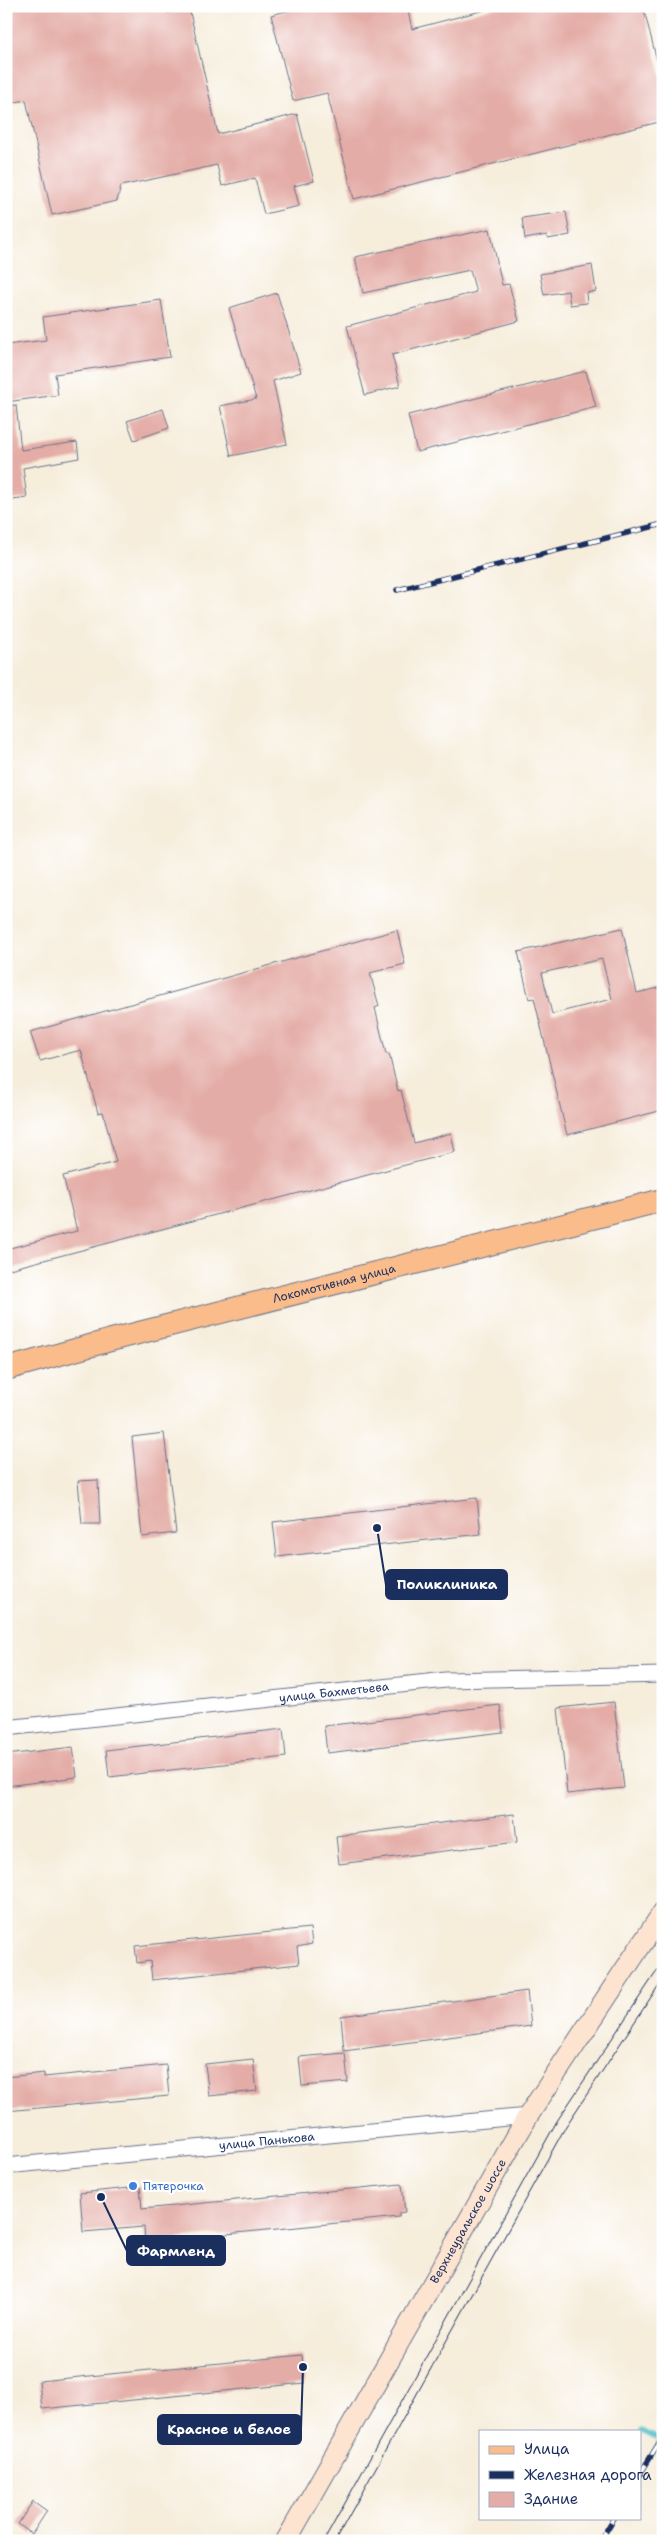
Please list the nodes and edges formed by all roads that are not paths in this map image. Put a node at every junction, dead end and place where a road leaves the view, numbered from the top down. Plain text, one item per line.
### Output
1 (663, 1200) edge
2 (6, 1369) edge
3 (663, 1675) edge
4 (6, 1728) edge
5 (663, 1912) edge
6 (528, 2116) junction
7 (6, 2166) edge
8 (286, 2541) edge

1 - 2 main road, Локомотивная улица
3 - 4 street, улица Бахметьева
5 - 6 main road, Верхнеуральское шоссе
6 - 7 street, улица Панькова
6 - 8 main road, Верхнеуральское шоссе

